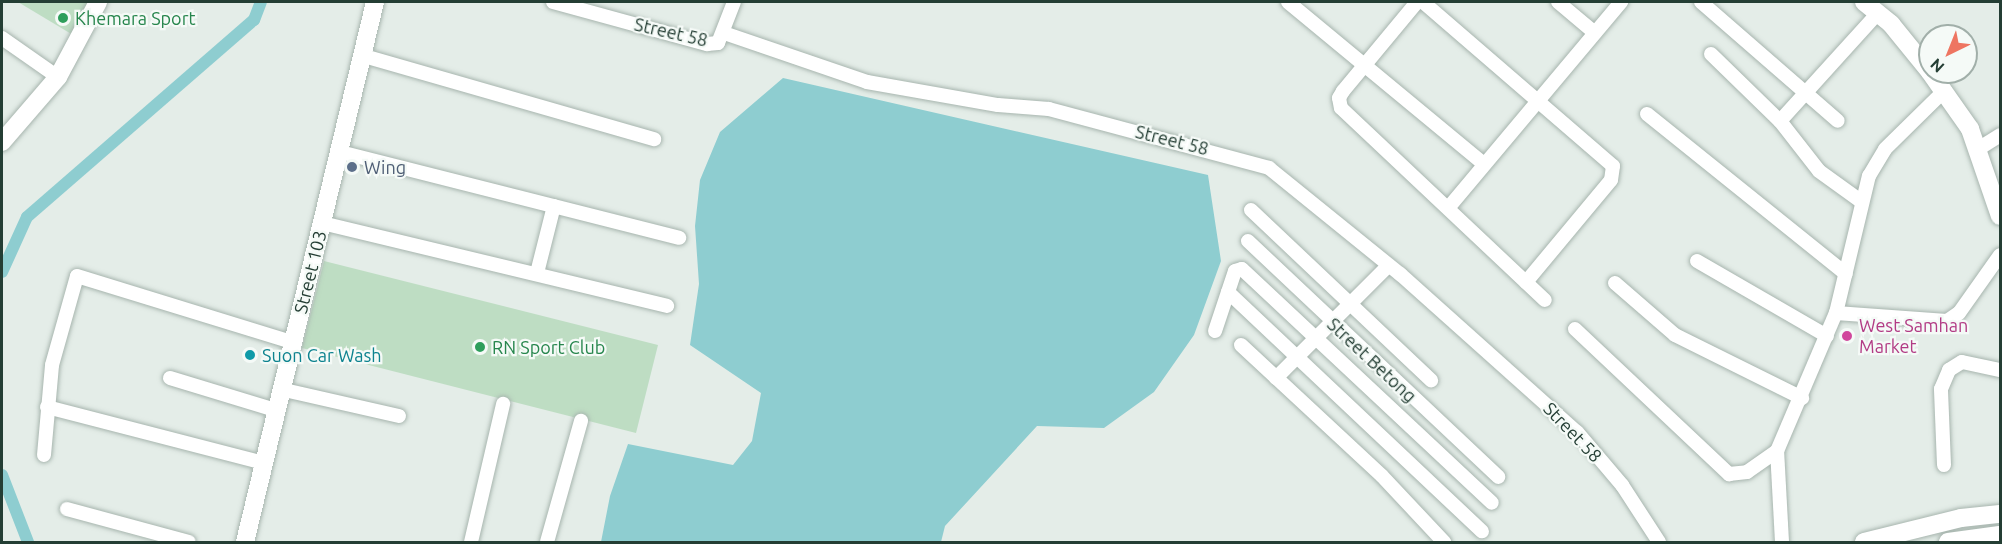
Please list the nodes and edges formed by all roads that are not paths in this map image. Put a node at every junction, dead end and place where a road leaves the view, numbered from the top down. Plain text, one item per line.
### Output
1 (98, 2) edge
2 (375, 2) edge
3 (553, 2) edge
4 (734, 2) edge
5 (1288, 2) edge
6 (1417, 2) edge
7 (1423, 2) edge
8 (1558, 2) edge
9 (1621, 2) edge
10 (1701, 2) edge
11 (1871, 7) edge
12 (724, 33) junction
13 (1595, 33) junction
14 (2, 39) edge
15 (1711, 54) dead end
16 (364, 56) junction
17 (1918, 59) edge
18 (1365, 63) junction
19 (58, 77) junction
20 (1941, 84) edge
21 (1946, 90) junction
22 (1805, 92) junction
23 (1538, 100) junction
24 (1647, 114) dead end
25 (1780, 121) junction
26 (1838, 121) dead end
27 (2001, 135) edge
28 (4, 136) edge
29 (654, 139) dead end
30 (1978, 149) junction
31 (340, 152) junction
32 (1484, 164) junction
33 (1862, 202) junction
34 (554, 207) junction
35 (1449, 207) junction
36 (1251, 210) dead end
37 (2001, 216) edge
38 (322, 223) junction
39 (679, 238) dead end
40 (1248, 241) dead end
41 (2001, 255) edge
42 (1697, 261) dead end
43 (1388, 266) junction
44 (537, 273) junction
45 (1846, 274) junction
46 (1526, 282) junction
47 (1614, 283) dead end
48 (1228, 292) junction
49 (1545, 300) dead end
50 (1349, 305) junction
51 (667, 306) dead end
52 (1836, 313) junction
53 (1332, 322) junction
54 (1575, 329) dead end
55 (1215, 331) dead end
56 (1827, 336) junction
57 (1318, 337) junction
58 (292, 342) junction
59 (1241, 345) dead end
60 (1297, 357) junction
61 (2001, 370) edge
62 (170, 378) dead end
63 (1276, 378) junction
64 (1431, 380) dead end
65 (280, 389) junction
66 (1802, 398) junction
67 (503, 404) dead end
68 (47, 407) junction
69 (275, 410) junction
70 (399, 416) dead end
71 (581, 420) dead end
72 (1470, 451) junction
73 (1777, 451) junction
74 (44, 455) dead end
75 (263, 463) junction
76 (1944, 465) dead end
77 (1454, 466) junction
78 (1498, 477) dead end
79 (1492, 503) dead end
80 (66, 509) dead end
81 (2001, 514) edge
82 (1482, 531) dead end
83 (2001, 535) edge
84 (189, 543) edge
85 (245, 543) edge
86 (471, 543) edge
87 (547, 543) edge
88 (1444, 543) edge
89 (1659, 543) edge
90 (1782, 543) edge
91 (1864, 543) edge
92 (1948, 543) edge

1 - 19 street
2 - 16 street, Street 103
3 - 12 street, Street 58
4 - 12 street
5 - 18 street
6 - 18 street
7 - 23 street
8 - 13 street
9 - 13 street
10 - 22 street
11 - 17 street
11 - 22 street
12 - 43 street, Street 58
13 - 23 street
14 - 19 street
15 - 25 street
16 - 29 street
16 - 31 street, Street 103
18 - 32 street
18 - 35 street
19 - 28 street
20 - 21 street
21 - 30 street
21 - 33 street
22 - 25 street
22 - 26 street
23 - 32 street
23 - 46 street
24 - 45 street
25 - 33 street
27 - 30 street
30 - 37 street
31 - 34 street
31 - 38 street, Street 103
32 - 35 street
33 - 45 street
34 - 39 street
34 - 44 street
35 - 46 street
36 - 50 street
38 - 44 street
38 - 58 street, Street 103
40 - 53 street, Street Betong
41 - 52 street
42 - 56 street
43 - 50 street
43 - 89 street, Street 58
44 - 51 street
45 - 52 street
46 - 49 street
47 - 66 street
48 - 55 street
48 - 57 street
48 - 60 street
50 - 53 street
50 - 64 street
52 - 56 street
53 - 57 street
53 - 72 street, Street Betong
54 - 73 street
56 - 66 street
57 - 60 street
57 - 77 street
58 - 65 street, Street 103
58 - 68 street
59 - 63 street
60 - 63 street
60 - 82 street
61 - 76 street
62 - 69 street
63 - 88 street
65 - 69 street, Street 103
65 - 70 street
66 - 73 street
67 - 86 street
68 - 74 street
68 - 75 street
69 - 75 street, Street 103
71 - 87 street
72 - 77 street
72 - 78 street, Street Betong
73 - 90 street
75 - 85 street, Street 103
77 - 79 street
80 - 84 street
81 - 91 street
83 - 92 street

